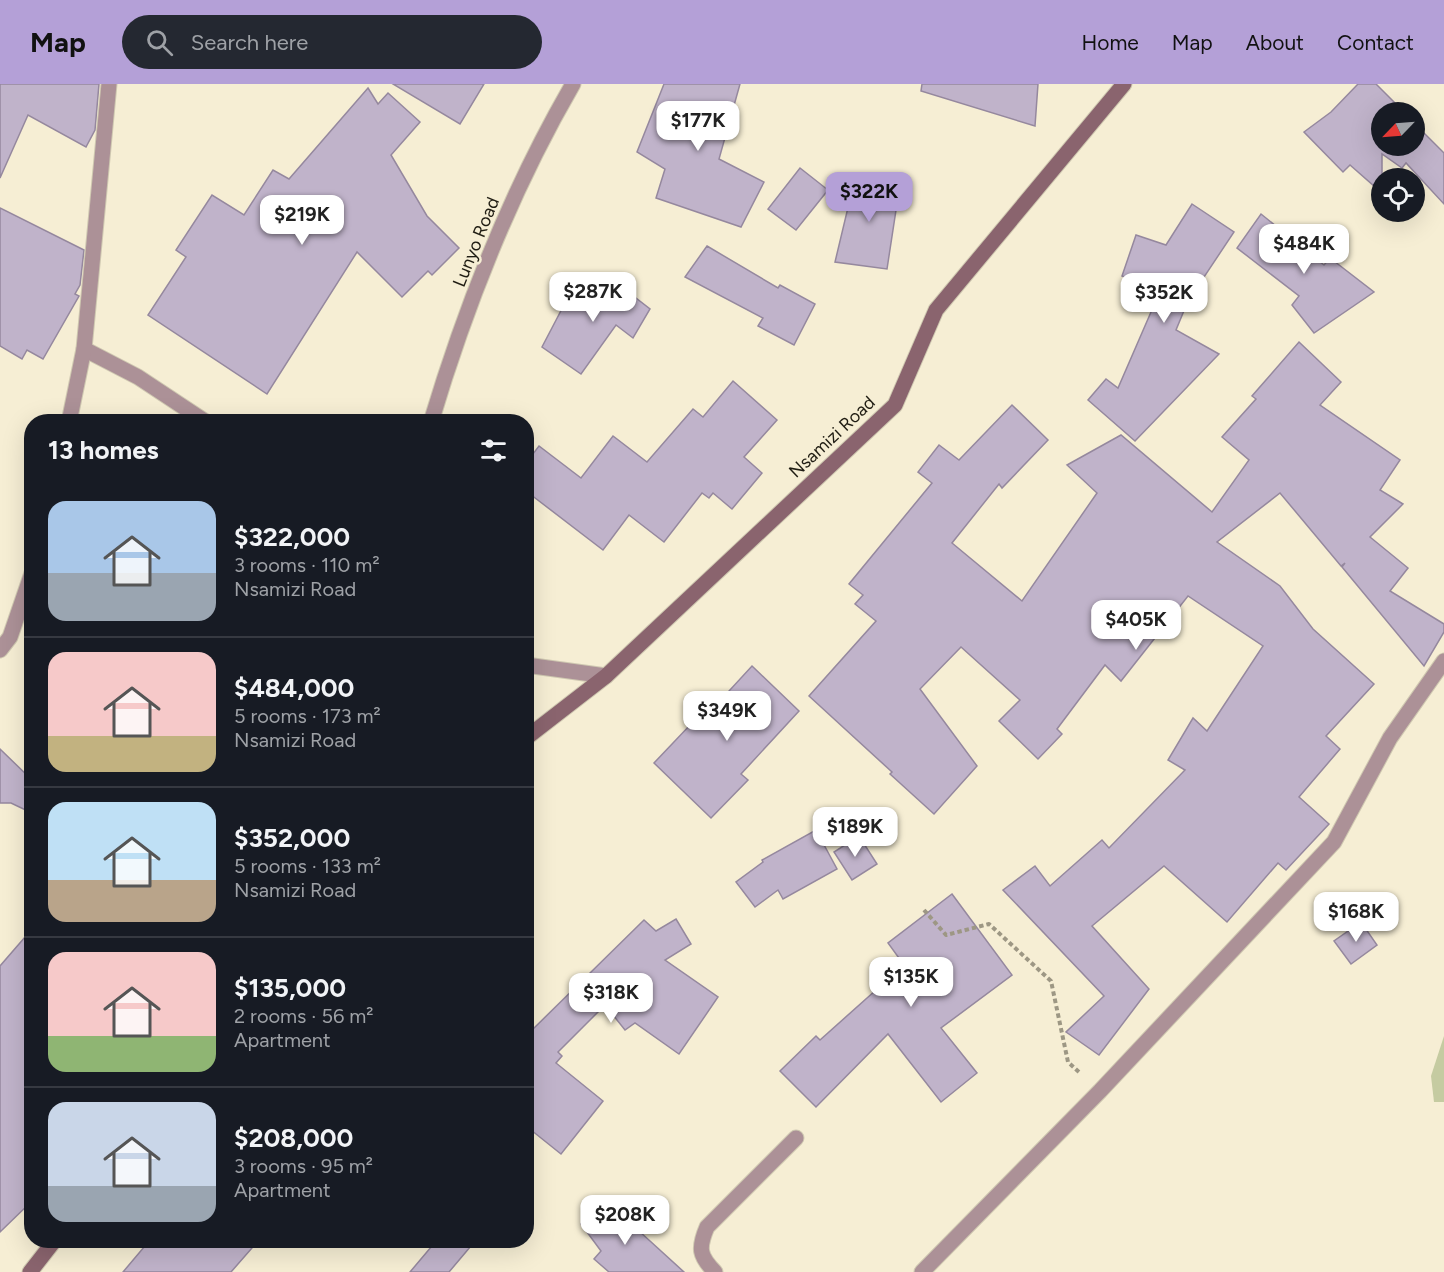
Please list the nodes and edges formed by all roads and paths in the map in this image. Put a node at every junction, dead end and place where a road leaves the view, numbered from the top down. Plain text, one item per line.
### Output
1 (110, 84) edge
2 (573, 84) edge
3 (1124, 84) edge
4 (84, 349) junction
5 (71, 414) edge
6 (194, 414) edge
7 (432, 414) edge
8 (24, 596) edge
9 (0, 650) edge
10 (1444, 661) edge
11 (534, 666) edge
12 (606, 676) junction
13 (534, 732) edge
14 (924, 910) dead end
15 (1100, 1091) junction
16 (796, 1138) dead end
17 (49, 1248) edge
18 (30, 1272) edge
19 (715, 1272) edge
20 (922, 1272) edge

1 - 4 street
2 - 7 street, Lunyo Road
3 - 12 street, Nsamizi Road
4 - 5 street
4 - 6 street
8 - 9 street
10 - 15 street
11 - 12 street
12 - 13 street, Nsamizi Road
14 - 15 path
15 - 20 street
16 - 19 street
17 - 18 street

